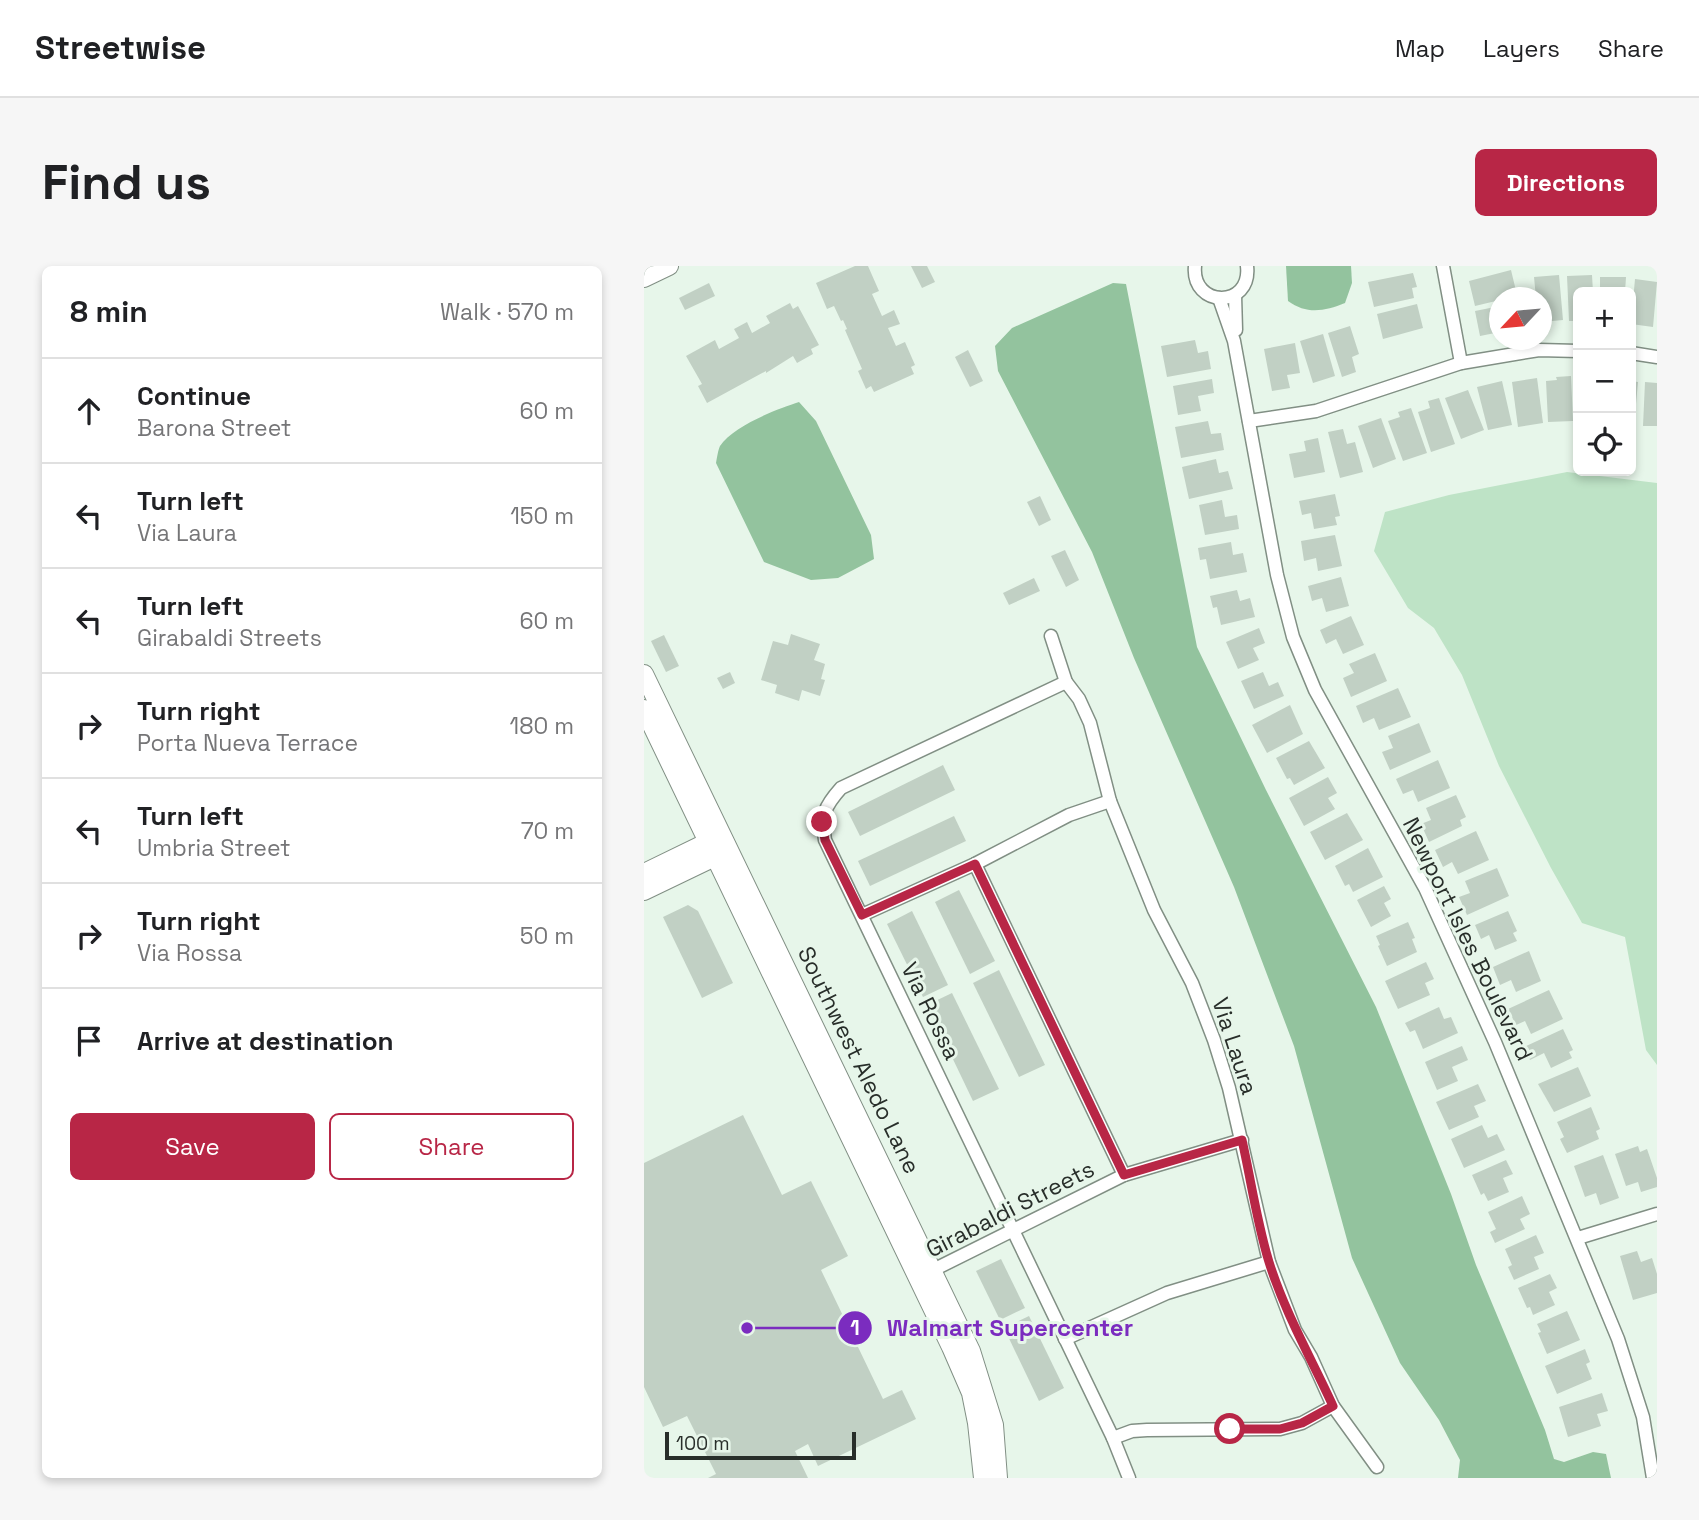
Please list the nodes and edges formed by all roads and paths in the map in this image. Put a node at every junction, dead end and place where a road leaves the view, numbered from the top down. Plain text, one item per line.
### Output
1 (669, 266) edge
2 (1195, 266) edge
3 (1247, 266) edge
4 (1443, 266) edge
5 (644, 278) edge
6 (1235, 295) junction
7 (1219, 298) junction
8 (1234, 341) junction
9 (1573, 351) edge
10 (1636, 354) edge
11 (1657, 357) edge
12 (1461, 363) junction
13 (1249, 421) junction
14 (1051, 636) dead end
15 (644, 674) edge
16 (1066, 682) junction
17 (644, 709) edge
18 (1111, 801) junction
19 (719, 846) junction
20 (975, 864) junction
21 (644, 873) edge
22 (644, 891) edge
23 (862, 915) junction
24 (1242, 1140) junction
25 (1124, 1175) junction
26 (1657, 1213) edge
27 (1013, 1230) junction
28 (1578, 1238) junction
29 (1269, 1262) junction
30 (925, 1274) junction
31 (1065, 1339) junction
32 (1333, 1406) junction
33 (1113, 1438) junction
34 (1377, 1467) dead end
35 (983, 1478) edge
36 (999, 1478) edge
37 (1129, 1478) edge
38 (1653, 1478) edge

1 - 5 street
2 - 7 street
3 - 6 street
4 - 12 street
6 - 7 street
6 - 8 street, Newport Isles Boulevard
7 - 8 street, Newport Isles Boulevard
8 - 13 street, Newport Isles Boulevard
9 - 12 street
10 - 11 street
12 - 13 street
13 - 28 street, Newport Isles Boulevard
14 - 16 street, Via Laura
15 - 19 street, Southwest Aledo Lane
16 - 18 street, Via Laura
16 - 23 street, Via Rossa
17 - 19 street, Southwest Aledo Lane
18 - 20 street
18 - 24 street, Via Laura
19 - 21 street
19 - 22 street
19 - 30 street, Southwest Aledo Lane
20 - 23 street
20 - 25 street
23 - 27 street, Via Rossa
24 - 25 street, Girabaldi Streets
24 - 29 street, Via Laura
25 - 27 street, Girabaldi Streets
26 - 28 street
27 - 30 street, Girabaldi Streets
27 - 31 street, Via Rossa
28 - 38 street, Newport Isles Boulevard
29 - 31 street
29 - 32 street, Via Laura
30 - 35 street, Southwest Aledo Lane
30 - 36 street, Southwest Aledo Lane
31 - 33 street, Via Rossa
32 - 33 street
32 - 34 street, Via Laura
33 - 37 street, Via Rossa

